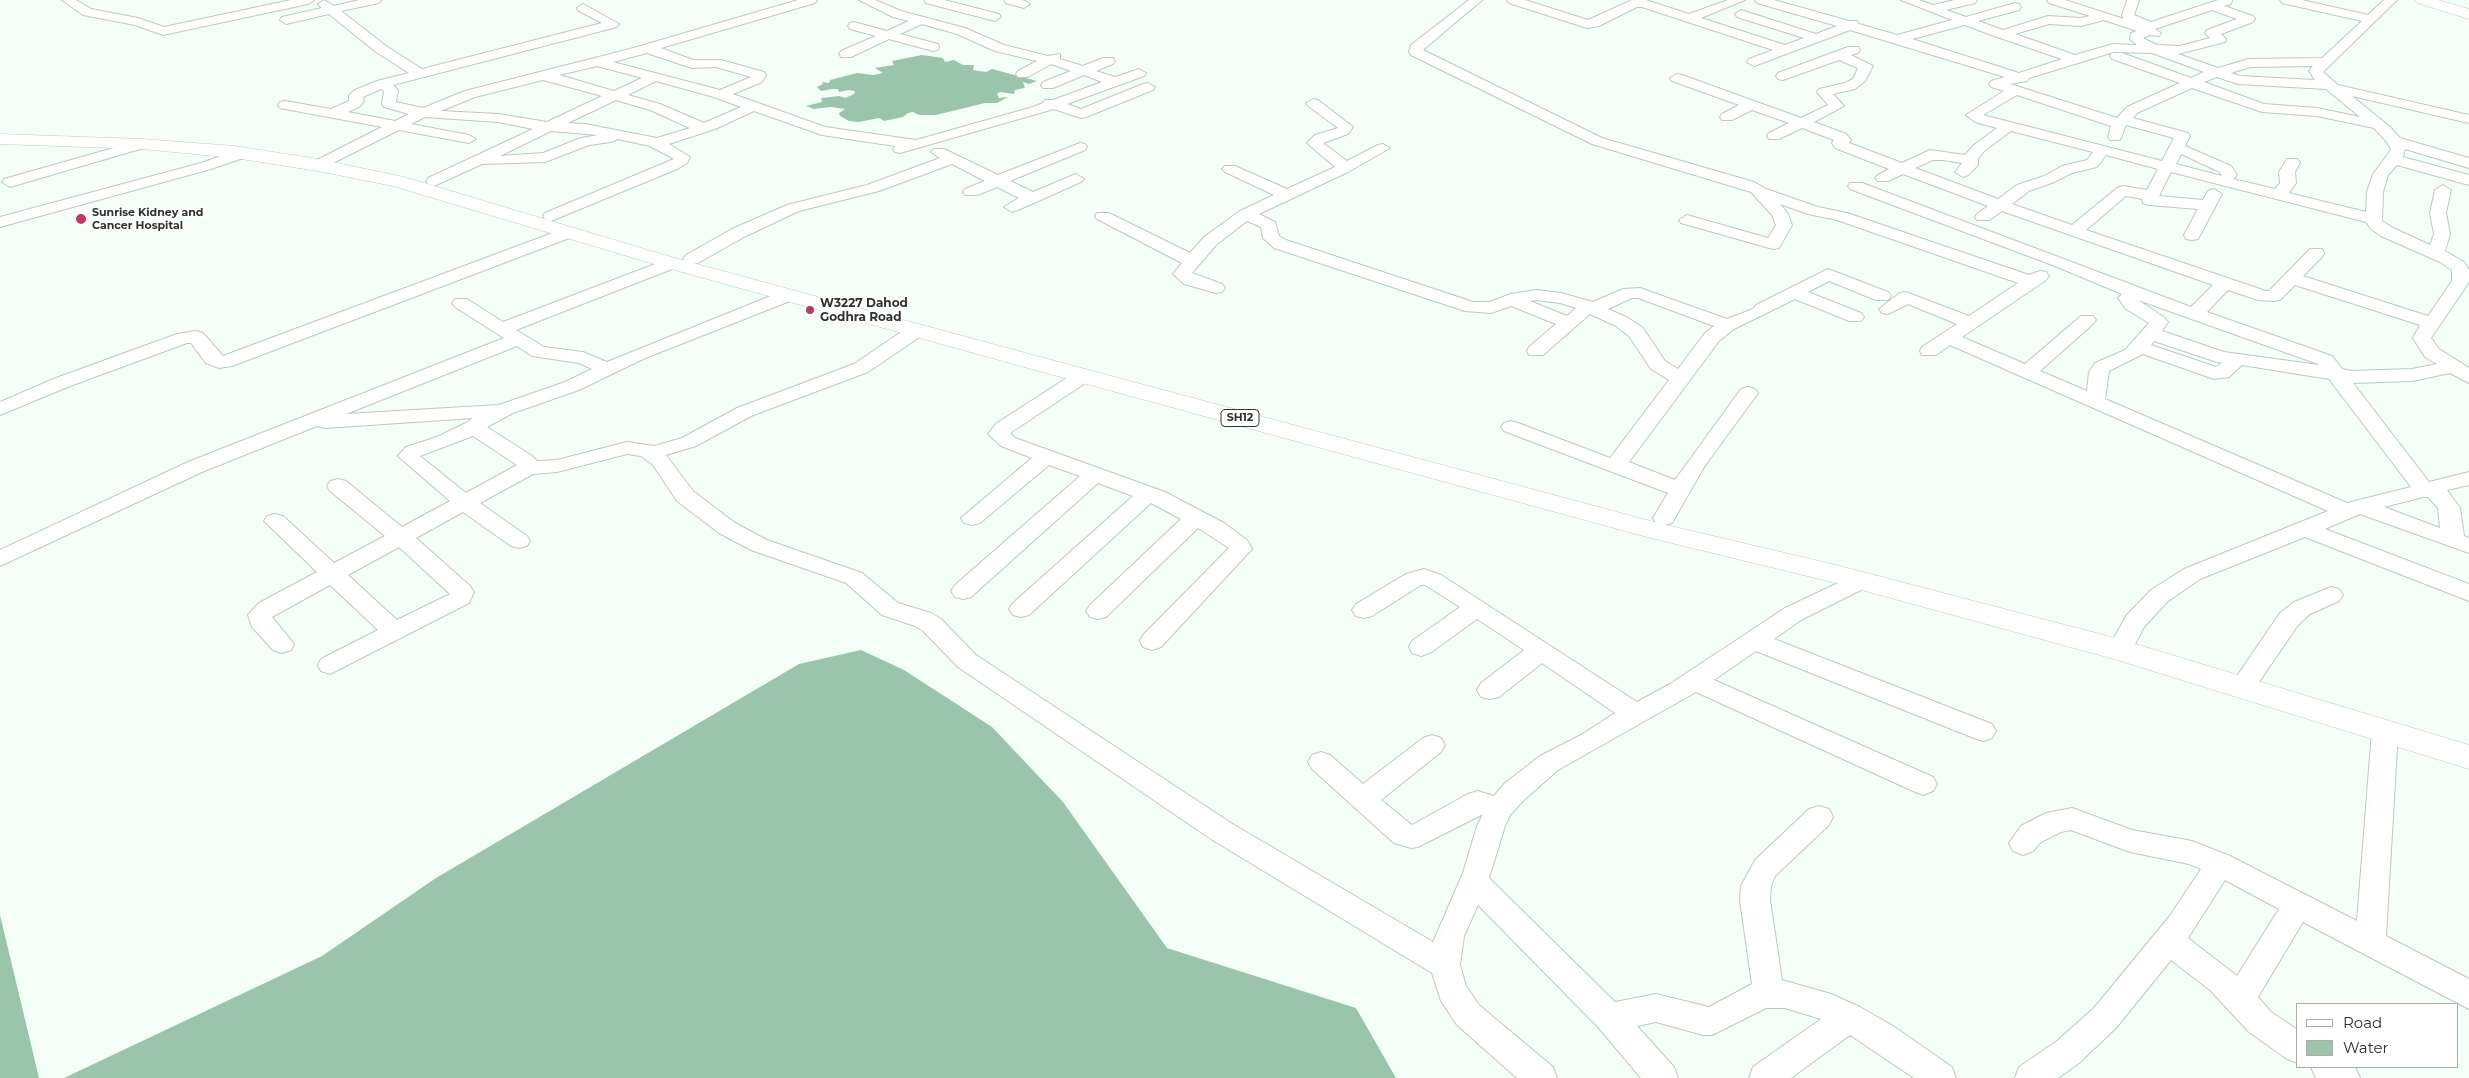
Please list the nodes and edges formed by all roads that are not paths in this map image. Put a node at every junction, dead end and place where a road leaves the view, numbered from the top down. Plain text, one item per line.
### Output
1 (68, 0) edge
2 (308, 0) edge
3 (319, 0) edge
4 (375, 0) edge
5 (811, 0) edge
6 (865, 0) edge
7 (930, 0) edge
8 (963, 0) edge
9 (1010, 0) edge
10 (1476, 0) edge
11 (1513, 0) edge
12 (1739, 0) edge
13 (1907, 0) edge
14 (1971, 0) edge
15 (1994, 0) edge
16 (2132, 0) edge
17 (2230, 0) edge
18 (2286, 0) edge
19 (2391, 0) edge
20 (2422, 0) edge
21 (2426, 0) edge
22 (1769, 1) edge
23 (2058, 2) edge
24 (2181, 2) dead end
25 (1024, 4) dead end
26 (950, 6) junction
27 (1828, 7) dead end
28 (2015, 7) junction
29 (2208, 7) junction
30 (582, 8) dead end
31 (332, 10) junction
32 (1932, 10) junction
33 (2469, 13) edge
34 (1741, 14) dead end
35 (1808, 14) junction
36 (1984, 16) junction
37 (995, 17) dead end
38 (1690, 18) junction
39 (2099, 18) junction
40 (1864, 19) dead end
41 (2370, 19) junction
42 (920, 20) junction
43 (2051, 20) junction
44 (344, 21) junction
45 (1964, 21) junction
46 (2038, 22) junction
47 (327, 25) dead end
48 (854, 26) dead end
49 (1848, 26) junction
50 (276, 29) dead end
51 (2145, 30) junction
52 (163, 31) junction
53 (523, 32) dead end
54 (696, 34) junction
55 (887, 34) junction
56 (2002, 34) junction
57 (206, 36) dead end
58 (640, 36) dead end
59 (1816, 38) junction
60 (1892, 38) junction
61 (1039, 41) dead end
62 (542, 43) junction
63 (2196, 46) junction
64 (933, 47) dead end
65 (647, 48) junction
66 (1070, 50) dead end
67 (1786, 50) junction
68 (2103, 51) junction
69 (2158, 51) junction
70 (1017, 52) junction
71 (846, 54) dead end
72 (1839, 55) junction
73 (492, 56) junction
74 (1050, 60) junction
75 (2076, 60) junction
76 (596, 61) junction
77 (1108, 61) dead end
78 (996, 62) dead end
79 (1754, 62) dead end
80 (2324, 62) junction
81 (580, 65) junction
82 (441, 69) junction
83 (623, 69) junction
84 (1084, 71) junction
85 (2218, 72) junction
86 (1139, 73) dead end
87 (420, 74) junction
88 (1023, 74) dead end
89 (542, 75) junction
90 (1783, 76) dead end
91 (655, 77) junction
92 (1678, 78) dead end
93 (525, 79) junction
94 (1116, 82) junction
95 (2192, 82) junction
96 (2017, 84) junction
97 (1048, 85) dead end
98 (2045, 85) dead end
99 (580, 86) junction
100 (2331, 86) junction
101 (1148, 87) dead end
102 (489, 88) junction
103 (386, 91) junction
104 (2071, 93) dead end
105 (470, 94) junction
106 (718, 94) junction
107 (615, 96) junction
108 (1040, 99) dead end
109 (1313, 103) dead end
110 (285, 105) dead end
111 (1056, 105) junction
112 (1752, 105) junction
113 (754, 106) junction
114 (2113, 106) dead end
115 (422, 113) junction
116 (333, 114) junction
117 (2050, 114) junction
118 (672, 115) junction
119 (1727, 117) dead end
120 (507, 119) junction
121 (2124, 119) junction
122 (2469, 119) edge
123 (1802, 123) junction
124 (396, 126) junction
125 (2009, 126) junction
126 (2380, 126) junction
127 (548, 127) junction
128 (703, 128) junction
129 (2032, 132) junction
130 (0, 133) edge
131 (1774, 136) dead end
132 (635, 137) junction
133 (469, 139) dead end
134 (0, 140) edge
135 (2394, 141) junction
136 (657, 142) junction
137 (916, 143) junction
138 (142, 144) junction
139 (1080, 147) dead end
140 (1383, 148) dead end
141 (2177, 148) junction
142 (2105, 151) junction
143 (244, 153) junction
144 (878, 156) dead end
145 (953, 159) junction
146 (2393, 159) junction
147 (1970, 160) junction
148 (324, 162) junction
149 (476, 162) junction
150 (2292, 162) dead end
151 (2469, 163) edge
152 (2168, 166) junction
153 (1901, 168) junction
154 (1230, 169) dead end
155 (1343, 169) junction
156 (1076, 179) dead end
157 (2226, 180) junction
158 (2469, 180) edge
159 (434, 181) junction
160 (997, 181) junction
161 (10, 182) dead end
162 (1946, 185) junction
163 (1856, 186) dead end
164 (2443, 190) dead end
165 (970, 192) dead end
166 (1760, 192) junction
167 (2280, 194) junction
168 (1287, 195) junction
169 (1871, 196) junction
170 (2150, 196) junction
171 (1032, 198) junction
172 (1999, 204) junction
173 (2208, 206) junction
174 (1012, 207) dead end
175 (1246, 214) junction
176 (1931, 214) junction
177 (1103, 216) dead end
178 (1842, 216) junction
179 (1983, 217) dead end
180 (2033, 217) junction
181 (2374, 219) junction
182 (1687, 220) dead end
183 (0, 222) edge
184 (559, 224) junction
185 (2013, 230) dead end
186 (2074, 232) junction
187 (2192, 235) dead end
188 (1903, 237) junction
189 (1994, 237) junction
190 (2127, 250) junction
191 (2316, 253) dead end
192 (2469, 254) edge
193 (2441, 255) junction
194 (1967, 259) junction
195 (681, 261) junction
196 (1192, 261) junction
197 (2061, 262) junction
198 (2099, 278) junction
199 (2292, 278) junction
200 (2032, 282) junction
201 (2224, 283) junction
202 (1216, 288) dead end
203 (1794, 292) junction
204 (2132, 292) junction
205 (789, 295) junction
206 (1511, 300) junction
207 (461, 303) dead end
208 (1590, 308) junction
209 (2194, 315) junction
210 (1855, 318) dead end
211 (2088, 320) dead end
212 (2213, 322) junction
213 (1569, 323) junction
214 (1971, 323) junction
215 (2432, 323) junction
216 (1728, 325) junction
217 (501, 329) junction
218 (917, 330) junction
219 (2150, 334) junction
220 (1949, 338) junction
221 (519, 339) junction
222 (1536, 350) dead end
223 (1929, 351) dead end
224 (607, 369) junction
225 (2026, 372) junction
226 (2461, 372) edge
227 (1083, 376) junction
228 (2338, 376) junction
229 (1681, 379) junction
230 (1748, 394) dead end
231 (2095, 402) junction
232 (0, 409) edge
233 (506, 409) junction
234 (304, 424) junction
235 (475, 426) junction
236 (1511, 427) dead end
237 (651, 453) junction
238 (1047, 456) junction
239 (1621, 466) junction
240 (528, 468) junction
241 (1095, 474) junction
242 (2469, 478) edge
243 (338, 486) dead end
244 (1680, 490) junction
245 (2429, 490) junction
246 (1148, 494) junction
247 (465, 503) junction
248 (2354, 509) junction
249 (972, 518) dead end
250 (1196, 518) junction
251 (1664, 518) junction
252 (275, 520) dead end
253 (2305, 529) junction
254 (401, 537) junction
255 (519, 541) dead end
256 (2465, 544) edge
257 (0, 559) edge
258 (333, 574) junction
259 (1861, 581) junction
260 (963, 591) dead end
261 (2469, 593) edge
262 (2332, 595) dead end
263 (1477, 607) junction
264 (1021, 609) dead end
265 (1364, 610) dead end
266 (1098, 611) dead end
267 (394, 632) junction
268 (1753, 640) junction
269 (2125, 640) junction
270 (1152, 641) dead end
271 (282, 644) dead end
272 (1421, 647) dead end
273 (1542, 650) junction
274 (330, 665) dead end
275 (2250, 676) junction
276 (1694, 681) junction
277 (1490, 690) dead end
278 (1636, 714) junction
279 (1983, 731) dead end
280 (2385, 731) junction
281 (2469, 742) edge
282 (1432, 745) dead end
283 (2469, 757) edge
284 (1321, 762) dead end
285 (1923, 784) dead end
286 (1362, 800) junction
287 (1500, 808) junction
288 (1819, 817) dead end
289 (2023, 843) dead end
290 (2220, 864) junction
291 (1474, 882) junction
292 (2298, 905) junction
293 (2168, 941) junction
294 (2370, 942) junction
295 (1445, 965) junction
296 (1769, 994) junction
297 (2469, 995) edge
298 (2239, 1000) junction
299 (1609, 1017) junction
300 (1848, 1017) junction
301 (2296, 1047) edge
302 (2329, 1068) edge
303 (1541, 1078) edge
304 (1662, 1078) edge
305 (1766, 1078) edge
306 (1940, 1078) edge
307 (2031, 1078) edge
308 (2344, 1078) edge

1 - 52 street
2 - 52 street
3 - 31 street
4 - 31 street
5 - 54 street
6 - 42 street
7 - 26 street
8 - 26 street
9 - 25 street
10 - 166 street
11 - 38 street
12 - 38 street
13 - 32 street
14 - 32 street
15 - 28 street
16 - 51 street
17 - 29 street
18 - 41 street
19 - 41 street
20 - 33 main road
21 - 33 main road
22 - 35 street
23 - 39 street
24 - 29 street
26 - 37 street
26 - 42 street
27 - 35 street
28 - 36 street
28 - 43 street
29 - 51 street
29 - 63 street
30 - 62 street
31 - 44 street
31 - 50 street
32 - 45 street
34 - 59 street
35 - 49 street
36 - 45 street
36 - 46 street
38 - 67 street
39 - 43 street
39 - 51 street
40 - 49 street
41 - 80 street
42 - 55 street
42 - 70 street
43 - 46 street
44 - 47 street
44 - 87 street
45 - 56 street
45 - 60 street
46 - 56 street
48 - 55 street
49 - 59 street
49 - 60 street
51 - 63 street
51 - 69 street
52 - 57 street
53 - 62 street
54 - 58 street
54 - 65 street
55 - 64 street
55 - 71 street
56 - 75 street
59 - 67 street
60 - 72 street
60 - 96 street
61 - 70 street
62 - 73 street
62 - 81 street
63 - 69 street
65 - 76 street
65 - 106 street
66 - 74 street
67 - 79 street
68 - 69 street
68 - 75 street
68 - 95 street
69 - 85 street
70 - 74 street
70 - 78 street
72 - 90 street
72 - 123 street
73 - 82 street
73 - 93 street
74 - 84 street
74 - 88 street
75 - 96 street
76 - 81 street
76 - 83 street
77 - 84 street
80 - 85 street
80 - 100 street
81 - 89 street
82 - 87 street
82 - 105 street
83 - 91 street
83 - 99 street
84 - 94 street
84 - 97 street
85 - 95 street
85 - 100 street
86 - 94 street
87 - 103 street
89 - 93 street
89 - 99 street
91 - 106 street
91 - 107 street
92 - 112 street
93 - 102 street
94 - 111 street
95 - 121 street
95 - 126 street
96 - 98 street
96 - 117 street
96 - 125 street
99 - 107 street
100 - 122 street
100 - 126 street
101 - 111 street
102 - 105 street
102 - 120 street
103 - 115 street
103 - 116 street
104 - 117 street
105 - 115 street
106 - 113 street
106 - 118 street
107 - 118 street
107 - 127 street
108 - 111 street
109 - 155 street
110 - 116 street
111 - 137 street
112 - 119 street
112 - 123 street
113 - 128 street
113 - 137 street
114 - 121 street
115 - 120 street
115 - 124 street
116 - 124 street
117 - 121 street
117 - 129 street
118 - 128 street
120 - 127 street
121 - 141 street
121 - 142 street
123 - 131 street
123 - 153 street
124 - 133 street
124 - 148 street
125 - 129 street
125 - 147 street
126 - 135 street
127 - 132 street
127 - 149 street
128 - 136 street
129 - 142 street
130 - 148 main road
132 - 136 street
132 - 149 street
134 - 138 main road, SH12
135 - 146 street
135 - 151 street
136 - 184 street
137 - 144 street
137 - 145 street
138 - 143 main road, SH12
138 - 161 street
139 - 160 street
140 - 155 street
141 - 152 street
141 - 157 street
142 - 152 street
142 - 172 street
143 - 148 main road, SH12
143 - 183 street
145 - 160 street
145 - 195 street
146 - 158 street
146 - 181 street
147 - 153 street
147 - 162 street
148 - 159 main road
148 - 184 main road, SH12
149 - 159 street
150 - 167 street
152 - 157 street
152 - 170 street
153 - 162 street
153 - 169 street
154 - 168 street
155 - 168 street
156 - 171 street
157 - 167 street
157 - 173 street
159 - 184 main road
160 - 165 street
160 - 171 street
162 - 172 street
163 - 169 street
164 - 193 street
166 - 178 street
166 - 182 street
167 - 181 street
168 - 175 street
169 - 176 street
169 - 178 street
170 - 173 street
170 - 186 street
171 - 174 street
172 - 179 street
172 - 180 street
173 - 187 street
175 - 196 street
175 - 206 street
176 - 188 street
176 - 189 street
177 - 196 street
178 - 188 street
180 - 185 street
180 - 186 street
181 - 193 street
184 - 195 main road, SH12
184 - 232 street
186 - 190 street
188 - 194 street
189 - 194 street
189 - 197 street
190 - 198 street
190 - 201 street
191 - 199 street
192 - 193 street
193 - 215 street
194 - 200 street
195 - 205 main road, SH12
195 - 217 street
195 - 251 main road
196 - 202 street
197 - 198 street
197 - 200 street
198 - 204 street
199 - 201 street
199 - 215 street
200 - 214 street
201 - 209 street
203 - 210 street
203 - 214 street
203 - 216 street
204 - 209 street
204 - 219 street
205 - 218 main road, SH12
205 - 224 street
206 - 208 street
206 - 213 street
207 - 217 street
208 - 213 street
208 - 216 street
208 - 229 street
209 - 212 street
211 - 225 street
212 - 219 street
212 - 228 street
213 - 222 street
214 - 220 street
215 - 226 street
216 - 229 street
217 - 221 street
218 - 227 main road, SH12
218 - 237 street
219 - 228 street
219 - 231 street
220 - 223 street
220 - 225 street
221 - 224 street
221 - 234 street
224 - 233 street
225 - 231 street
226 - 228 street
227 - 238 street
227 - 259 main road, SH12
228 - 245 street
229 - 239 street
230 - 244 street
231 - 248 street
233 - 234 street
233 - 235 street
234 - 257 street
235 - 240 street
235 - 247 street
236 - 239 street
237 - 240 street
237 - 295 street
238 - 241 street
238 - 249 street
239 - 244 street
240 - 247 street
241 - 246 street
241 - 260 street
242 - 245 street
243 - 254 street
244 - 251 street
245 - 248 street
245 - 256 street
246 - 250 street
246 - 264 street
247 - 254 street
247 - 255 street
248 - 253 street
248 - 256 street
250 - 266 street
250 - 270 street
251 - 269 main road
252 - 258 street
253 - 261 street
253 - 269 street
254 - 258 street
254 - 267 street
258 - 267 street
258 - 271 street
259 - 268 street
259 - 280 main road, SH12
262 - 275 street
263 - 265 street
263 - 272 street
263 - 273 street
267 - 274 street
268 - 276 street
268 - 279 street
269 - 275 main road
273 - 277 street
273 - 278 street
275 - 281 main road
276 - 278 street
276 - 285 street
278 - 287 street
280 - 283 main road, SH12
280 - 294 street
282 - 286 street
284 - 286 street
286 - 287 street
287 - 291 street
288 - 296 street
289 - 290 street
290 - 292 street
290 - 293 street
291 - 295 street
291 - 299 street
292 - 294 street
292 - 298 street
293 - 298 street
293 - 307 street
294 - 297 street
295 - 303 street
296 - 299 street
296 - 300 street
298 - 301 street
299 - 304 street
300 - 305 street
300 - 306 street
302 - 308 street

